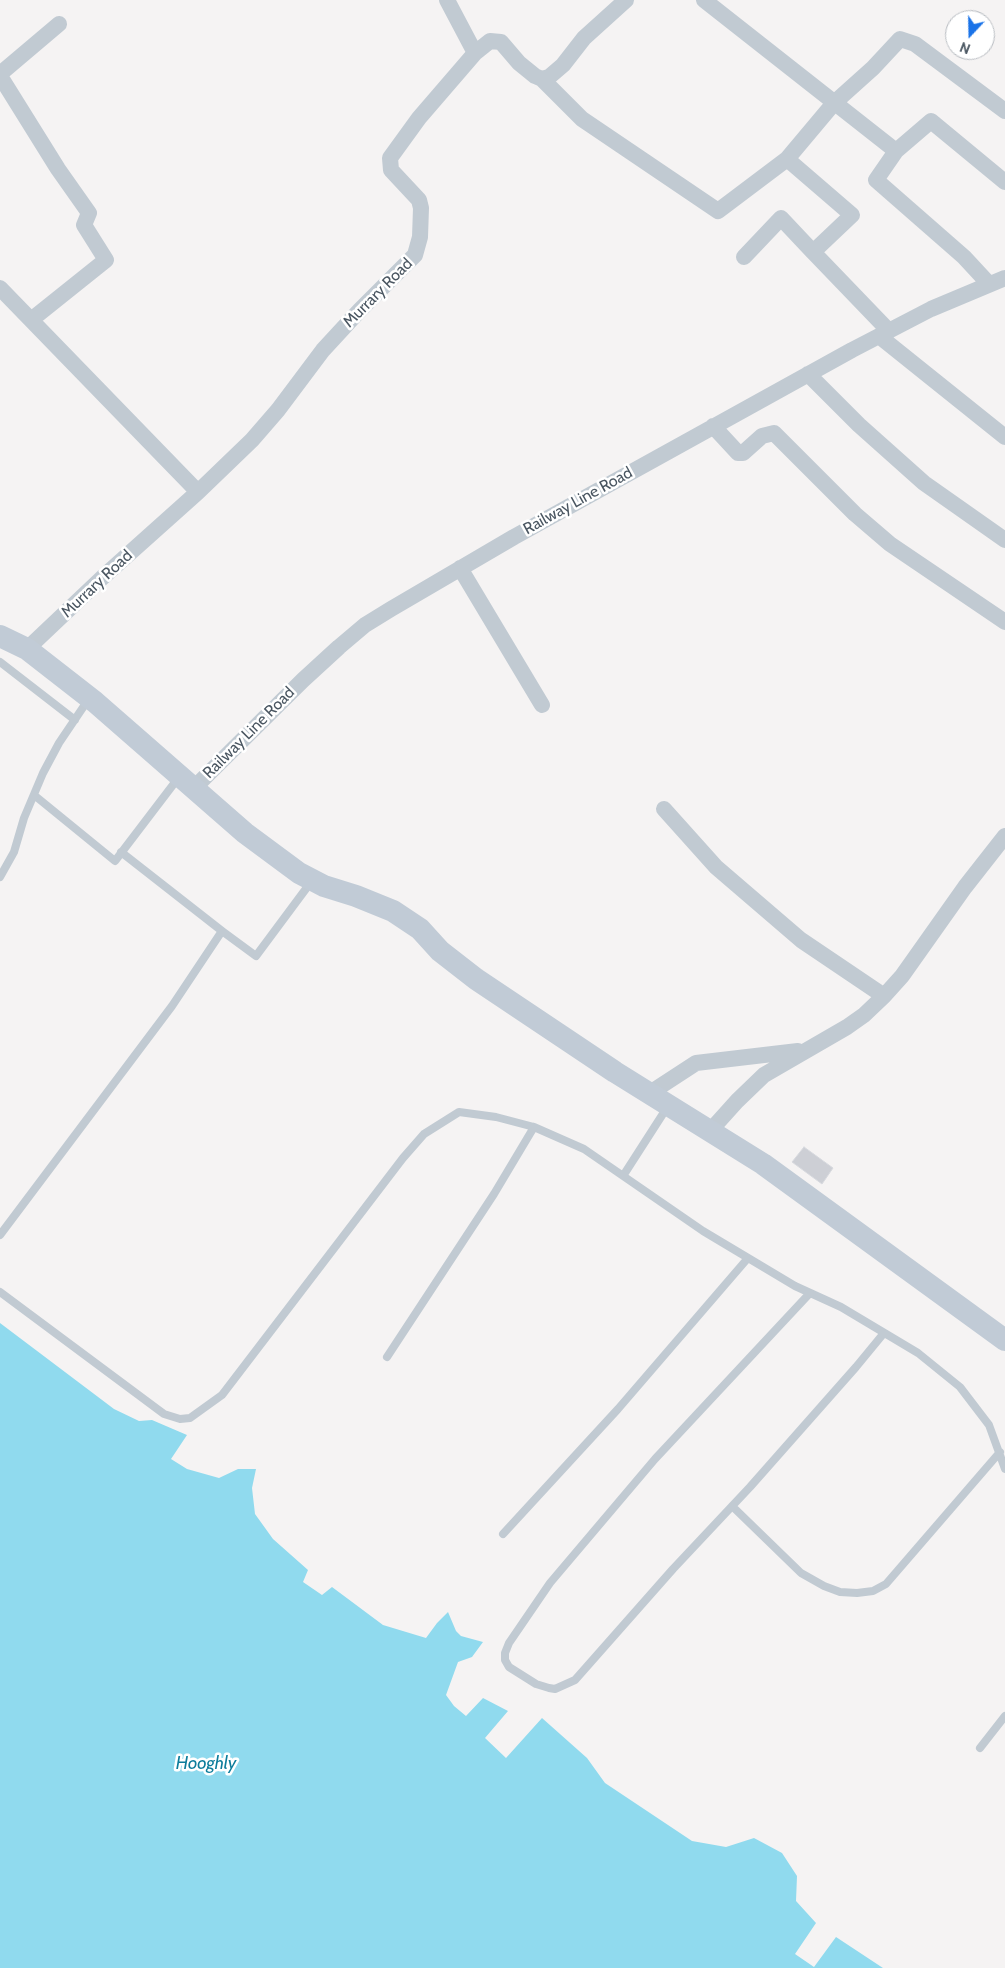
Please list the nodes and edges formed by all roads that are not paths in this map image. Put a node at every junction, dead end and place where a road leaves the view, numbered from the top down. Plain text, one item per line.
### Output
1 (447, 0) edge
2 (626, 0) edge
3 (704, 0) edge
4 (59, 24) dead end
5 (475, 54) junction
6 (0, 75) edge
7 (542, 79) junction
8 (834, 103) junction
9 (1005, 111) edge
10 (896, 151) junction
11 (787, 159) junction
12 (1005, 182) edge
13 (813, 252) junction
14 (744, 257) dead end
15 (1005, 278) edge
16 (989, 284) junction
17 (0, 288) edge
18 (31, 320) junction
19 (884, 333) junction
20 (808, 374) junction
21 (713, 426) junction
22 (1005, 436) edge
23 (198, 492) junction
24 (1005, 540) edge
25 (460, 568) junction
26 (1005, 622) edge
27 (0, 636) edge
28 (26, 649) junction
29 (0, 662) edge
30 (89, 698) junction
31 (542, 705) dead end
32 (75, 720) junction
33 (187, 782) junction
34 (34, 794) junction
35 (664, 809) dead end
36 (1005, 836) edge
37 (121, 852) junction
38 (0, 877) edge
39 (312, 880) junction
40 (222, 932) junction
41 (884, 996) junction
42 (807, 1050) junction
43 (650, 1093) junction
44 (669, 1105) junction
45 (534, 1127) junction
46 (710, 1131) junction
47 (624, 1176) junction
48 (0, 1235) edge
49 (748, 1258) junction
50 (0, 1292) edge
51 (810, 1293) junction
52 (884, 1333) junction
53 (1005, 1340) edge
54 (387, 1357) dead end
55 (1000, 1452) junction
56 (1005, 1469) edge
57 (732, 1506) junction
58 (503, 1534) dead end
59 (1005, 1716) edge
60 (980, 1748) dead end

1 - 5 street
2 - 7 street
3 - 8 street
4 - 6 street
5 - 7 street, Murrary Road
5 - 23 street, Murrary Road
6 - 18 street
7 - 11 street, Murrary Road
8 - 9 street
8 - 10 street
8 - 11 street
10 - 12 street
10 - 16 street
11 - 13 street
13 - 14 street
13 - 19 street
15 - 16 street, Railway Line Road
16 - 19 street, Railway Line Road
17 - 18 street
18 - 23 street
19 - 20 street, Railway Line Road
19 - 22 street
20 - 21 street, Railway Line Road
20 - 24 street
21 - 25 street, Railway Line Road
21 - 26 street
23 - 28 street, Murrary Road
25 - 31 street
25 - 33 street, Railway Line Road
27 - 28 street
28 - 30 street
29 - 32 lane
30 - 32 lane
30 - 33 street
32 - 34 lane
33 - 37 lane
33 - 39 street
34 - 37 lane
34 - 38 lane
35 - 41 street
36 - 41 street
37 - 40 lane
39 - 40 lane
39 - 43 street
40 - 48 lane
41 - 42 street
42 - 43 street
42 - 46 street
43 - 44 street
44 - 46 street
44 - 47 lane
45 - 47 lane
45 - 50 lane
45 - 54 lane
46 - 53 street
47 - 49 lane
49 - 51 lane
49 - 58 lane
51 - 52 lane
51 - 57 lane
52 - 55 lane
52 - 57 lane
55 - 56 lane
55 - 57 lane
59 - 60 lane

